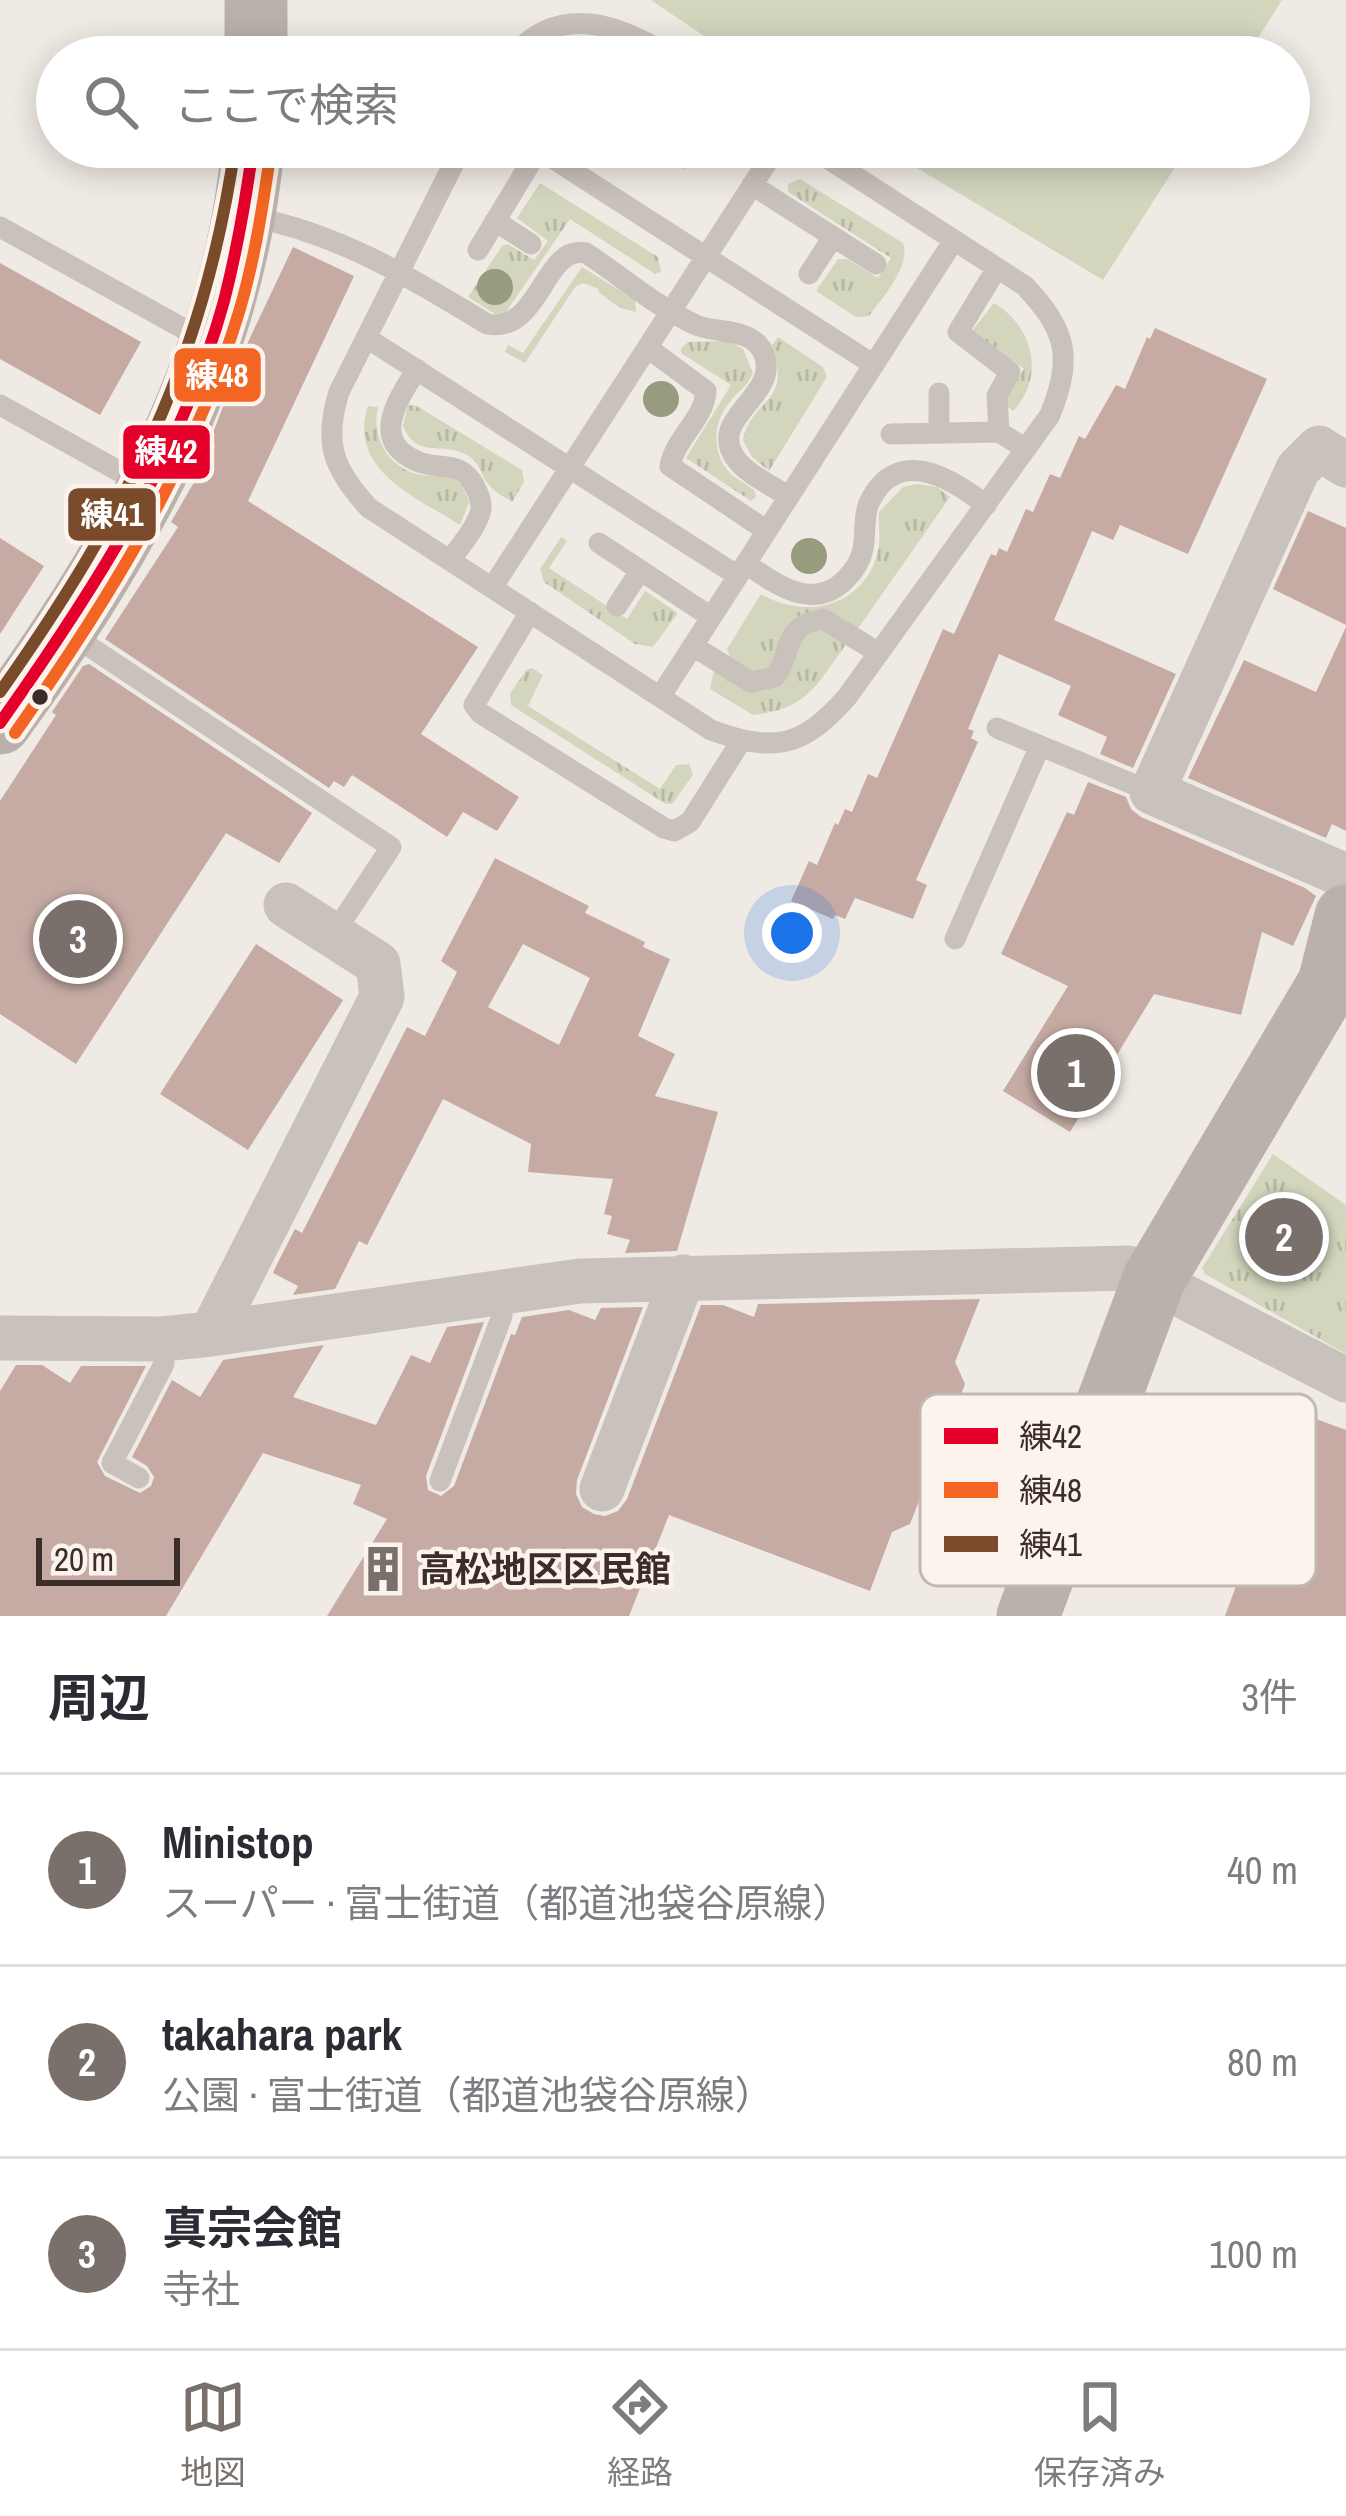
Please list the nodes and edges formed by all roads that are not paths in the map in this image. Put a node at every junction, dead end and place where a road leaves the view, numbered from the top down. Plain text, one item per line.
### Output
1 (256, 0) edge
2 (256, 36) edge
3 (539, 36) edge
4 (638, 36) edge
5 (251, 168) edge
6 (452, 168) edge
7 (526, 168) edge
8 (569, 168) edge
9 (763, 168) edge
10 (843, 168) edge
11 (752, 185) junction
12 (245, 216) junction
13 (495, 221) junction
14 (0, 227) edge
15 (833, 237) junction
16 (954, 240) junction
17 (531, 244) dead end
18 (478, 250) dead end
19 (706, 257) junction
20 (876, 264) dead end
21 (997, 268) junction
22 (402, 272) junction
23 (809, 274) dead end
24 (672, 310) junction
25 (367, 338) junction
26 (210, 343) junction
27 (647, 348) junction
28 (874, 364) junction
29 (417, 369) junction
30 (939, 393) dead end
31 (0, 405) edge
32 (999, 432) junction
33 (939, 433) junction
34 (891, 434) dead end
35 (1026, 449) junction
36 (1346, 465) edge
37 (570, 468) junction
38 (148, 487) junction
39 (789, 497) junction
40 (986, 505) junction
41 (767, 531) junction
42 (599, 543) dead end
43 (450, 560) junction
44 (742, 570) junction
45 (640, 571) junction
46 (492, 588) junction
47 (617, 606) dead end
48 (530, 612) junction
49 (711, 617) junction
50 (67, 632) junction
51 (693, 646) junction
52 (879, 652) junction
53 (660, 697) junction
54 (0, 723) edge
55 (997, 728) dead end
56 (741, 741) junction
57 (1040, 746) junction
58 (1152, 792) junction
59 (1346, 876) edge
60 (286, 905) dead end
61 (1346, 916) edge
62 (333, 935) junction
63 (955, 940) dead end
64 (1338, 975) edge
65 (683, 1276) junction
66 (1154, 1279) junction
67 (501, 1292) junction
68 (211, 1334) junction
69 (0, 1338) edge
70 (163, 1339) junction
71 (1346, 1380) edge
72 (1111, 1394) edge
73 (139, 1478) dead end
74 (440, 1480) dead end
75 (602, 1489) dead end
76 (1039, 1586) edge
77 (1028, 1616) edge

1 - 2 main road
3 - 4 lane
5 - 12 main road
6 - 22 lane
7 - 13 lane
8 - 19 lane
9 - 11 lane
10 - 16 lane
11 - 15 lane
11 - 19 lane
12 - 22 lane
12 - 26 main road
13 - 17 lane
13 - 18 lane
14 - 26 lane
15 - 20 lane
15 - 23 lane
16 - 21 lane
16 - 28 lane
19 - 24 lane
19 - 28 lane
21 - 32 lane
21 - 35 lane
22 - 24 lane
22 - 25 lane
24 - 27 lane
24 - 39 lane
25 - 29 lane
25 - 43 lane
26 - 38 main road
27 - 37 lane
27 - 41 lane
28 - 39 lane
29 - 37 lane
29 - 43 lane
30 - 33 lane
31 - 38 lane
32 - 33 lane
32 - 35 lane
33 - 34 lane
35 - 40 lane
36 - 58 street
37 - 44 lane
37 - 46 lane
38 - 50 main road
39 - 41 lane
40 - 44 lane
40 - 52 lane
41 - 44 lane
42 - 45 lane
43 - 46 lane
44 - 49 lane
45 - 47 lane
45 - 49 lane
46 - 48 lane
48 - 53 lane
48 - 56 lane
49 - 51 lane
50 - 54 main road
50 - 62 lane
51 - 52 lane
51 - 53 lane
52 - 56 lane
53 - 56 lane
55 - 57 lane
57 - 58 lane
57 - 63 lane
58 - 59 street
60 - 62 street
61 - 64 main road
62 - 68 street
64 - 66 main road
65 - 66 street
65 - 67 street
65 - 75 street
66 - 71 street
66 - 72 main road
67 - 68 street
67 - 74 lane
68 - 70 street
69 - 70 street
70 - 73 lane
76 - 77 main road

